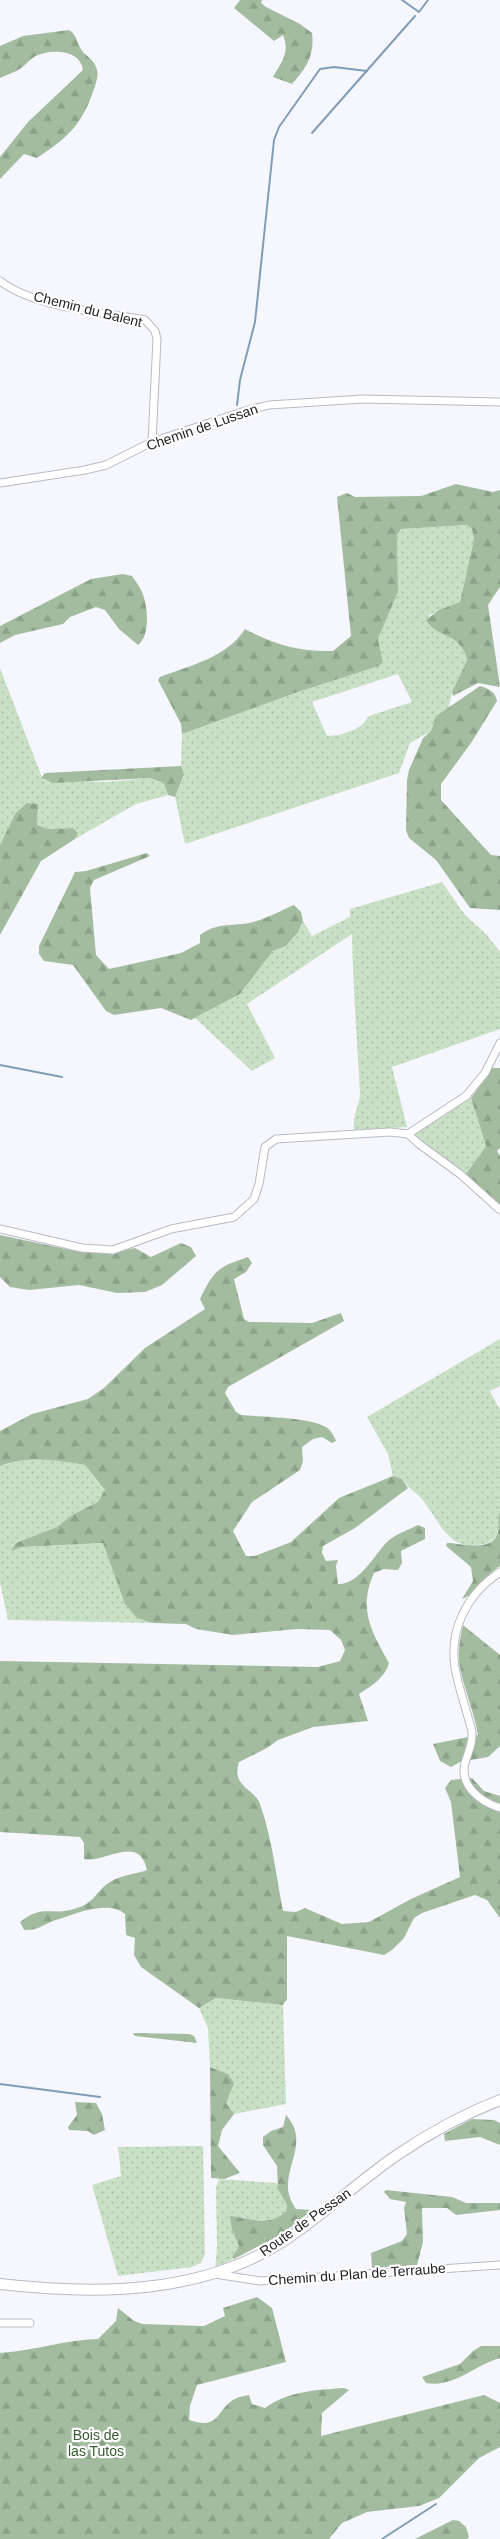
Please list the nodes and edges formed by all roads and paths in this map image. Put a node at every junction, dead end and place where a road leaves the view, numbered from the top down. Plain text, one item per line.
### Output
1 (0, 281) edge
2 (500, 402) edge
3 (152, 442) junction
4 (0, 483) edge
5 (500, 1042) edge
6 (408, 1134) junction
7 (500, 1210) edge
8 (0, 1229) edge
9 (500, 1572) edge
10 (500, 1808) edge
11 (500, 2100) edge
12 (500, 2265) edge
13 (215, 2274) junction
14 (0, 2284) edge
15 (30, 2322) dead end
16 (0, 2323) edge

1 - 3 street, Chemin du Balent
2 - 3 street, Chemin de Lussan
3 - 4 street, Chemin de Lussan
5 - 6 street
6 - 7 street
6 - 8 street
9 - 10 street
11 - 13 main road, Route de Pessan
12 - 13 street, Chemin du Plan de Terraube
13 - 14 main road, Route de Pessan
15 - 16 street

